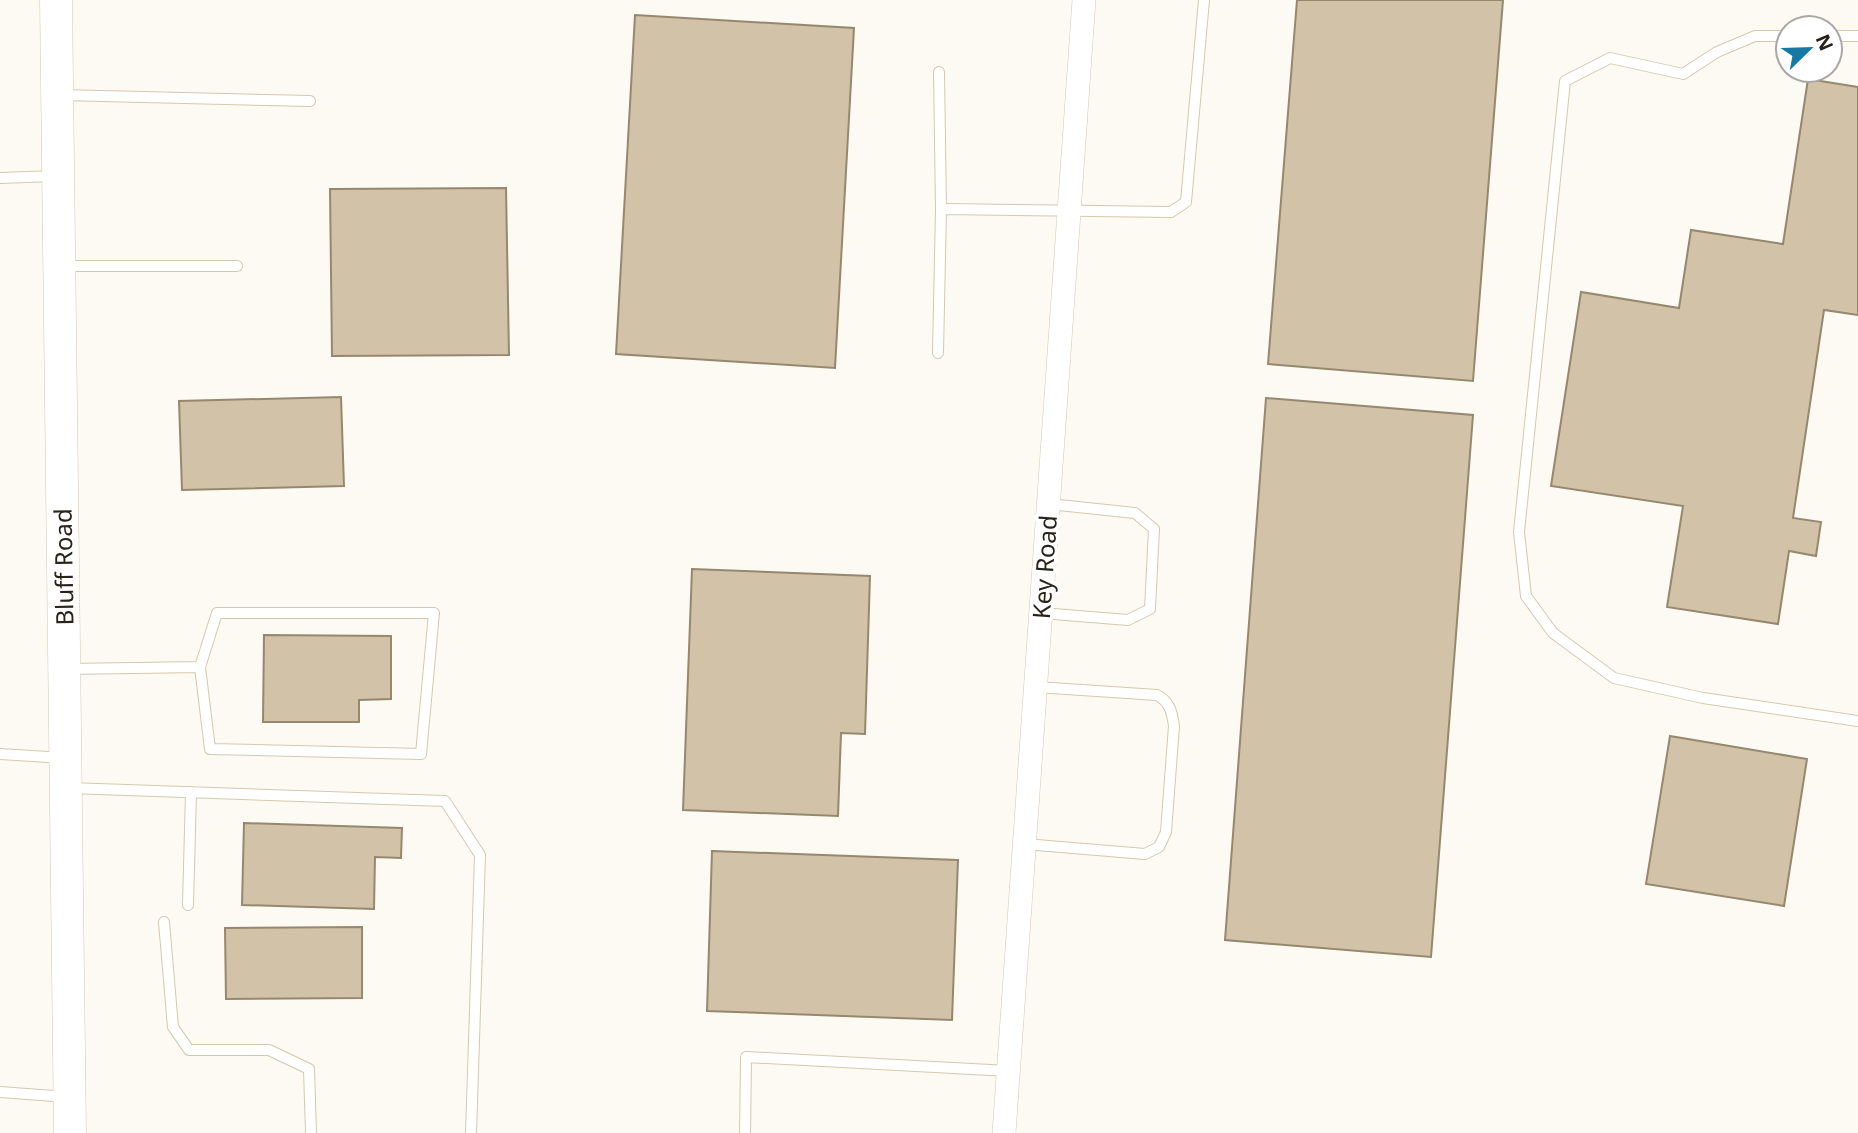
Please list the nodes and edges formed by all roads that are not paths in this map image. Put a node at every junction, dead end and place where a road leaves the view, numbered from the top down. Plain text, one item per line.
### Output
1 (56, 0) edge
2 (1084, 0) edge
3 (1204, 0) edge
4 (1774, 36) edge
5 (939, 72) dead end
6 (57, 95) junction
7 (310, 101) dead end
8 (58, 175) junction
9 (0, 178) edge
10 (941, 209) junction
11 (1069, 211) junction
12 (59, 266) junction
13 (237, 266) dead end
14 (938, 353) dead end
15 (1049, 505) junction
16 (1041, 612) junction
17 (200, 667) junction
18 (64, 669) junction
19 (1036, 687) junction
20 (1858, 721) edge
21 (0, 754) edge
22 (66, 773) junction
23 (191, 792) junction
24 (1025, 844) junction
25 (188, 905) dead end
26 (164, 922) dead end
27 (1009, 1071) junction
28 (0, 1092) edge
29 (69, 1097) junction
30 (70, 1133) edge
31 (311, 1133) edge
32 (471, 1133) edge
33 (745, 1133) edge
34 (1004, 1133) edge

1 - 6 main road, Bluff Road
2 - 11 street, Key Road
3 - 11 lane
4 - 20 lane
5 - 10 lane
6 - 7 lane
6 - 8 main road, Bluff Road
8 - 9 lane
8 - 12 main road, Bluff Road
10 - 11 lane
10 - 14 lane
11 - 15 street, Key Road
12 - 13 lane
12 - 18 main road, Bluff Road
15 - 16 street, Key Road
15 - 16 lane
16 - 19 street, Key Road
17 - 17 lane
17 - 18 lane
18 - 22 main road, Bluff Road
19 - 24 street, Key Road
19 - 24 lane
21 - 22 lane
22 - 23 lane
22 - 29 main road, Bluff Road
23 - 25 lane
23 - 32 lane
24 - 27 street, Key Road
26 - 31 lane
27 - 33 lane
27 - 34 street, Key Road
28 - 29 lane
29 - 30 main road, Bluff Road

